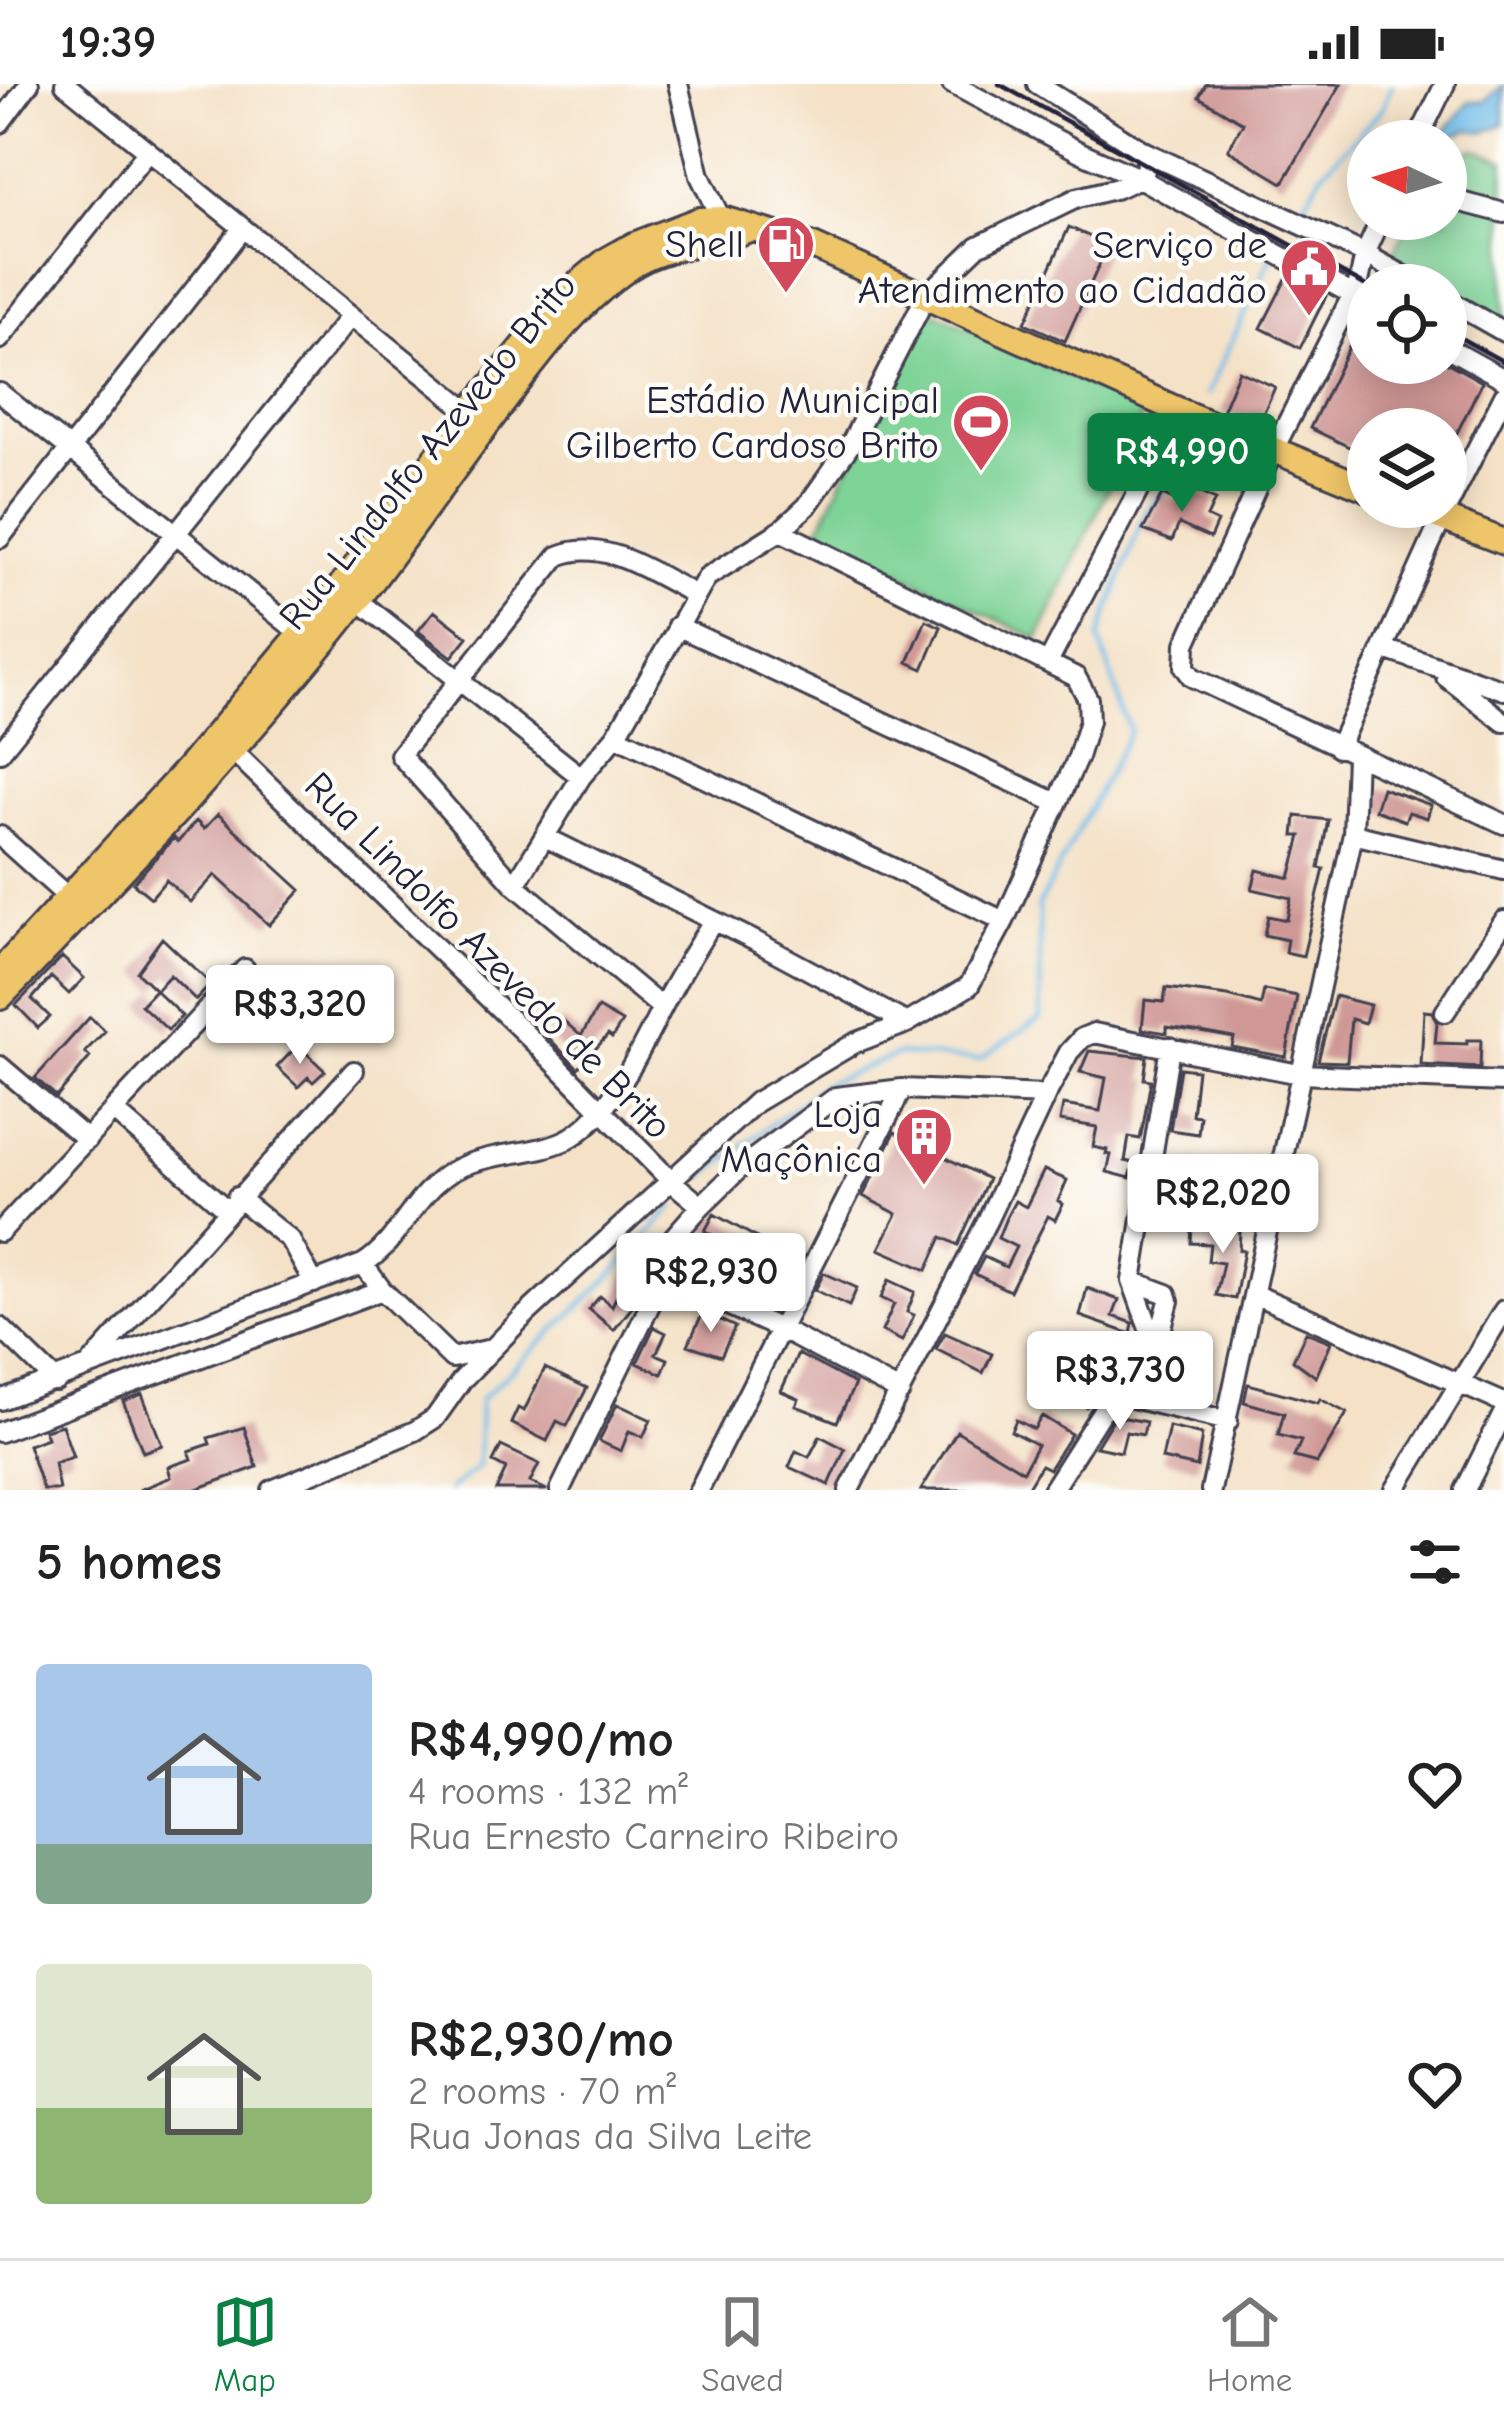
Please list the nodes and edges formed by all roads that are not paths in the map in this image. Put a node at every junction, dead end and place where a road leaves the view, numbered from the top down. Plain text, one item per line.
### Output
1 (29, 84) edge
2 (65, 84) edge
3 (678, 84) edge
4 (952, 84) edge
5 (1037, 84) edge
6 (1445, 84) edge
7 (1428, 120) edge
8 (0, 123) edge
9 (148, 151) junction
10 (1145, 152) junction
11 (1139, 178) junction
12 (1467, 203) edge
13 (1504, 213) edge
14 (734, 228) junction
15 (241, 230) junction
16 (1372, 240) edge
17 (1365, 254) junction
18 (1364, 264) edge
19 (1383, 264) edge
20 (1347, 293) edge
21 (926, 296) junction
22 (1467, 311) edge
23 (350, 317) junction
24 (1347, 323) edge
25 (1504, 332) edge
26 (0, 339) edge
27 (1467, 359) edge
28 (1504, 379) edge
29 (0, 392) edge
30 (1504, 395) edge
31 (1180, 411) junction
32 (478, 418) junction
33 (1496, 430) edge
34 (70, 449) junction
35 (1273, 451) junction
36 (1467, 477) edge
37 (1347, 481) edge
38 (1438, 528) edge
39 (1467, 528) edge
40 (780, 531) junction
41 (174, 532) junction
42 (0, 538) edge
43 (1504, 542) edge
44 (349, 593) junction
45 (694, 594) junction
46 (677, 626) junction
47 (301, 634) junction
48 (1385, 649) junction
49 (1049, 661) junction
50 (1436, 668) junction
51 (460, 679) junction
52 (1504, 690) edge
53 (1504, 722) edge
54 (616, 736) junction
55 (232, 750) junction
56 (0, 752) edge
57 (1347, 752) junction
58 (581, 777) junction
59 (1057, 802) junction
60 (1504, 824) edge
61 (1353, 834) junction
62 (0, 836) edge
63 (545, 837) junction
64 (1504, 870) edge
65 (515, 885) junction
66 (70, 899) junction
67 (713, 921) junction
68 (1004, 921) junction
69 (1504, 921) edge
70 (245, 969) dead end
71 (0, 972) edge
72 (0, 998) edge
73 (662, 1008) junction
74 (1445, 1012) dead end
75 (907, 1024) junction
76 (1170, 1047) junction
77 (0, 1066) edge
78 (354, 1070) dead end
79 (1299, 1074) junction
80 (1504, 1082) edge
81 (902, 1089) junction
82 (1046, 1096) junction
83 (599, 1110) junction
84 (114, 1111) junction
85 (87, 1140) junction
86 (670, 1181) junction
87 (231, 1203) junction
88 (701, 1206) junction
89 (0, 1232) edge
90 (363, 1264) junction
91 (664, 1276) junction
92 (1132, 1281) junction
93 (314, 1282) junction
94 (382, 1290) junction
95 (1256, 1295) junction
96 (1504, 1310) edge
97 (0, 1327) edge
98 (780, 1329) junction
99 (1151, 1334) junction
100 (493, 1348) junction
101 (452, 1358) junction
102 (85, 1370) junction
103 (462, 1380) junction
104 (56, 1382) junction
105 (1456, 1385) junction
106 (900, 1392) junction
107 (1116, 1394) junction
108 (0, 1400) edge
109 (1504, 1407) edge
110 (1228, 1421) junction
111 (0, 1432) edge
112 (272, 1490) edge
113 (560, 1490) edge
114 (699, 1490) edge
115 (849, 1490) edge
116 (1052, 1490) edge
117 (1211, 1490) edge
118 (1395, 1490) edge
119 (1466, 1490) edge

1 - 8 street
2 - 9 street
3 - 14 street
4 - 11 street
5 - 10 street
6 - 7 street
9 - 15 street
9 - 26 street
10 - 11 street
10 - 17 street
11 - 20 street
11 - 21 street
12 - 13 street
14 - 21 main road
14 - 32 main road, Rua Lindolfo Azevedo Brito
15 - 23 street
15 - 34 street
16 - 17 street
17 - 18 street
17 - 19 street
21 - 31 main road
21 - 40 street
22 - 25 street
23 - 32 street
23 - 41 street
24 - 35 street
27 - 28 street
29 - 34 street
30 - 33 street
31 - 35 main road
31 - 49 street
32 - 44 main road, Rua Lindolfo Azevedo Brito
33 - 36 street
34 - 41 street
34 - 42 street
35 - 37 main road
35 - 57 street
38 - 48 street
39 - 43 main road
40 - 45 street
40 - 49 street
41 - 47 street
41 - 56 street
44 - 47 main road, Rua Lindolfo Azevedo Brito
44 - 51 street
44 - 55 main road, Rua Lindolfo Azevedo Brito
45 - 46 street
45 - 51 street
46 - 54 street
46 - 59 street
47 - 66 main road, Rua Lindolfo Azevedo Brito
48 - 50 street
48 - 57 street
49 - 59 street
50 - 52 street
50 - 53 street
51 - 58 street
51 - 65 street
54 - 58 street
54 - 68 street
55 - 72 main road, Rua Lindolfo Azevedo Brito
55 - 83 street, Rua Lindolfo Azevedo de Brito
57 - 60 street
57 - 61 street
58 - 63 street
59 - 68 street
61 - 64 street
61 - 79 street
62 - 66 street
63 - 65 street
63 - 67 street
65 - 73 street
66 - 71 main road, Rua Lindolfo Azevedo Brito
67 - 73 street
67 - 75 street
68 - 75 street
69 - 74 street
70 - 84 street
73 - 83 street
75 - 86 street
76 - 79 street
76 - 82 street
76 - 92 street
77 - 85 street
78 - 87 street
79 - 80 street
79 - 95 street
81 - 82 street
81 - 88 street
81 - 98 street
82 - 106 street
83 - 86 street, Rua Lindolfo Azevedo de Brito
83 - 90 street
84 - 85 street
84 - 87 street
85 - 89 street
86 - 88 street, Rua Lindolfo Azevedo de Brito
86 - 100 street
87 - 93 street
87 - 102 street
88 - 91 street
90 - 93 street
90 - 94 street
91 - 98 street
91 - 113 street
92 - 99 street
92 - 99 street
93 - 102 street
94 - 101 street
94 - 111 street
95 - 105 street
95 - 110 street
96 - 105 street
97 - 104 street
98 - 106 street
98 - 114 street
99 - 107 street
100 - 101 street
100 - 103 street
101 - 103 street
102 - 104 street
103 - 112 street
104 - 108 street
105 - 109 street
105 - 118 street
106 - 115 street
107 - 110 street
107 - 116 street
109 - 119 street
110 - 117 street

